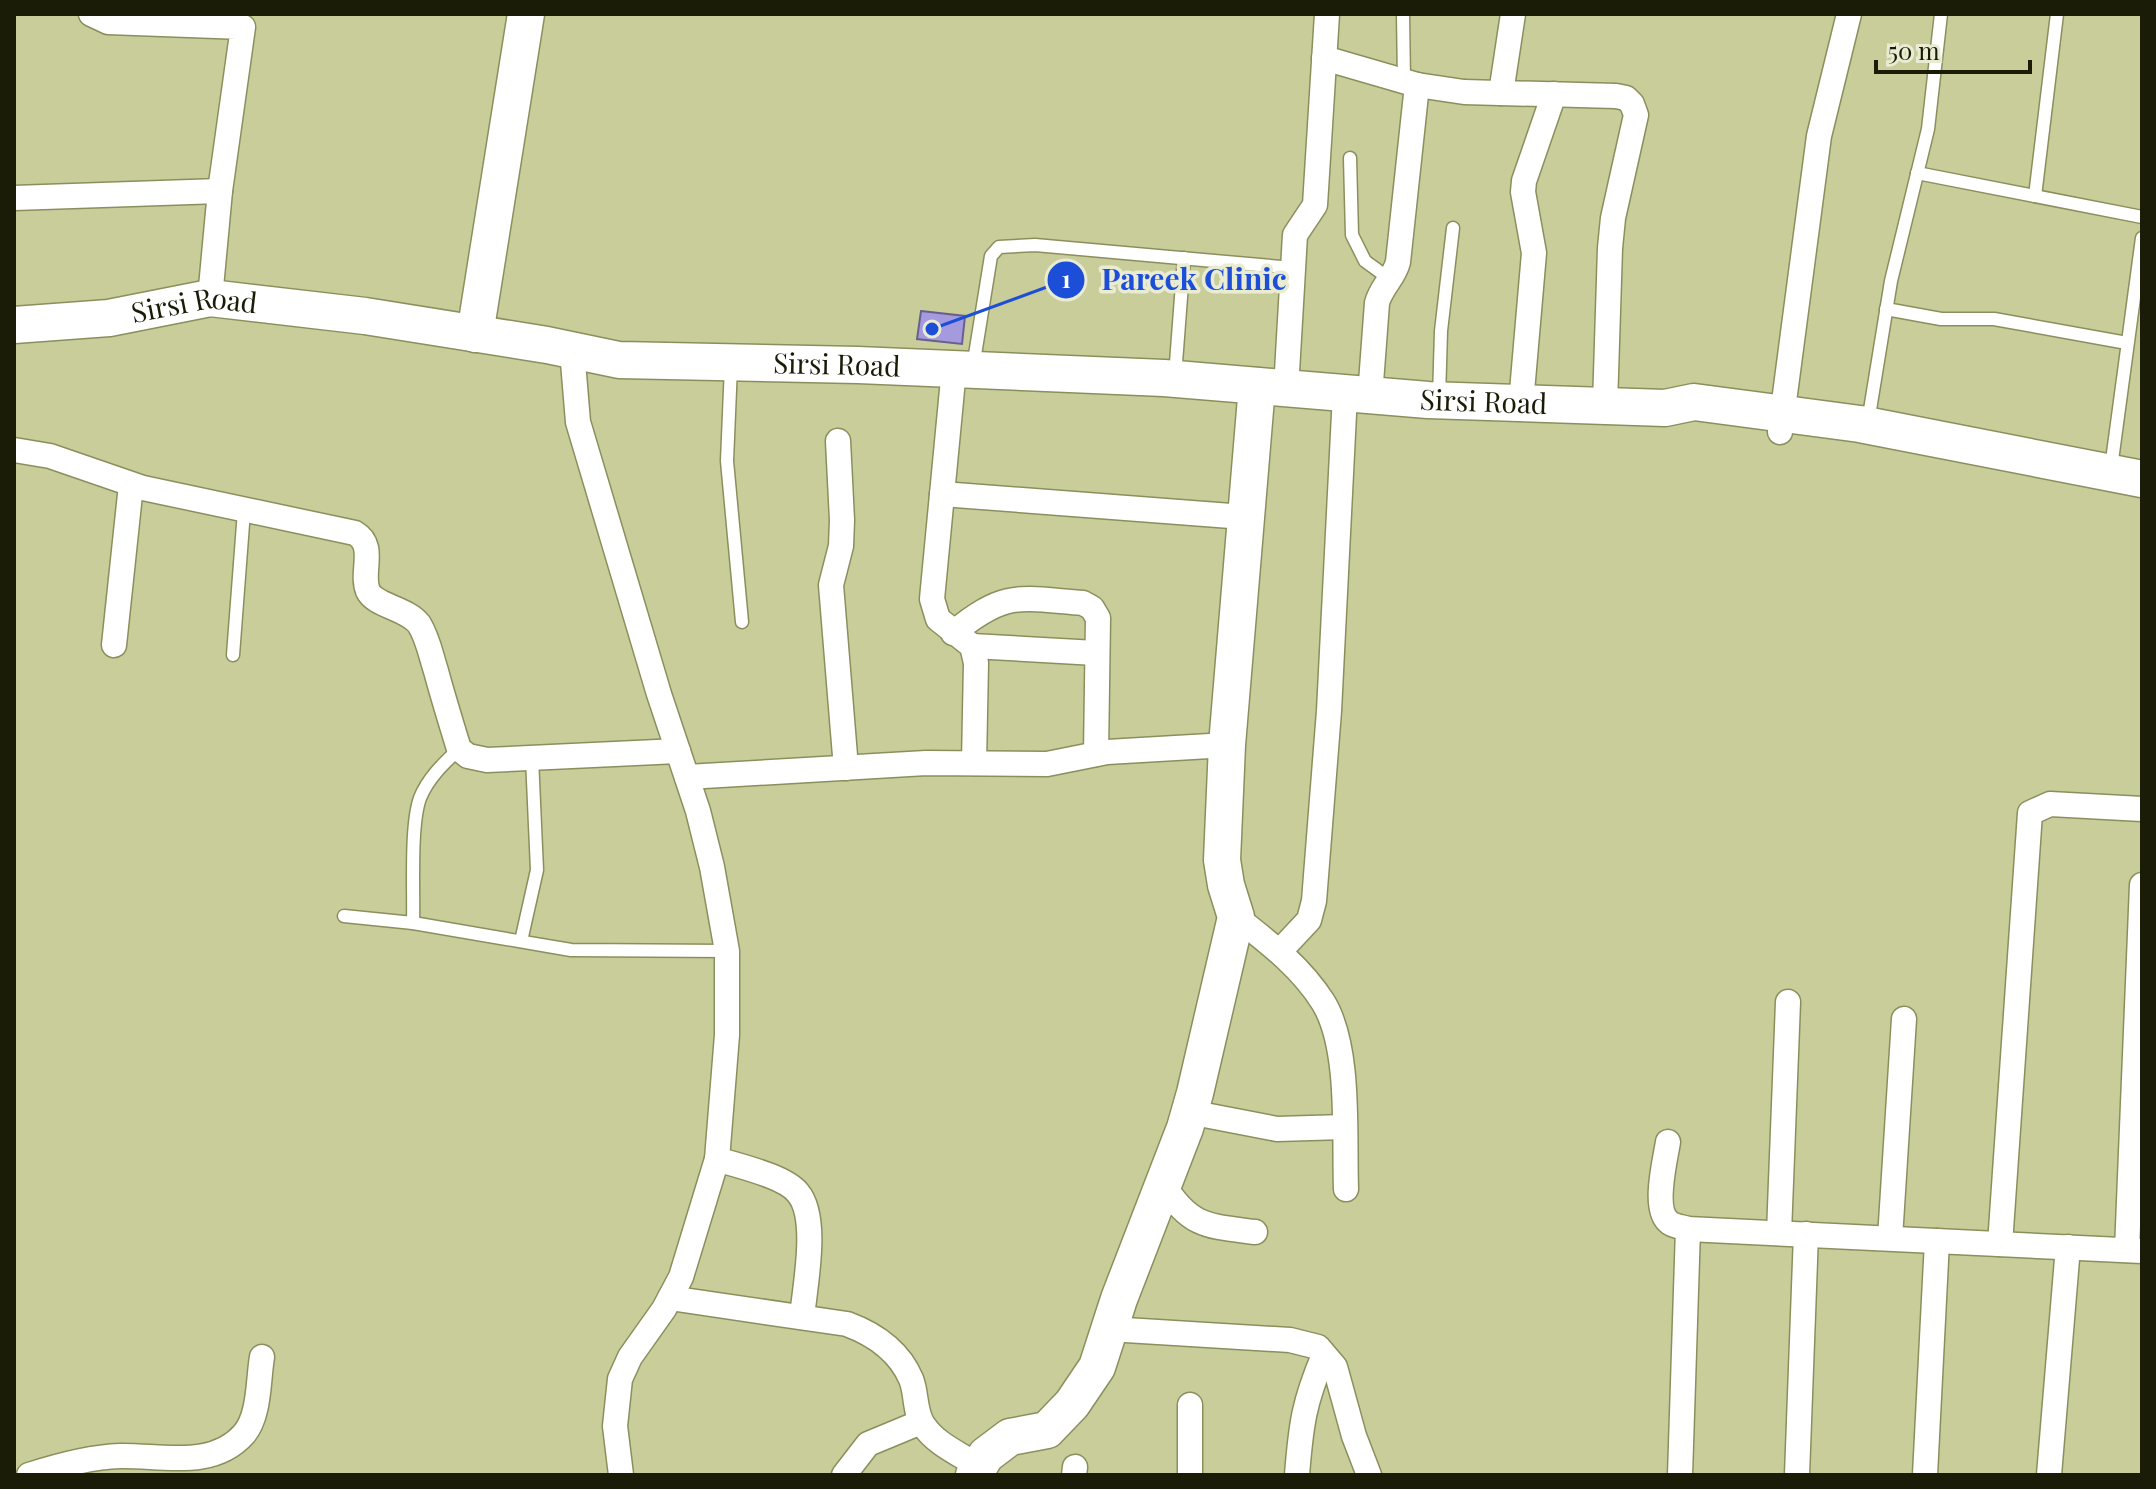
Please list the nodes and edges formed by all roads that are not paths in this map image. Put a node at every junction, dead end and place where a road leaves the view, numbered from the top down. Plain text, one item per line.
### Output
1 (91, 14) edge
2 (526, 14) edge
3 (1327, 14) edge
4 (1403, 14) edge
5 (1513, 14) edge
6 (1849, 14) edge
7 (1941, 14) edge
8 (2057, 14) edge
9 (244, 20) edge
10 (1324, 58) junction
11 (1410, 82) junction
12 (1501, 93) junction
13 (1554, 94) junction
14 (1350, 158) dead end
15 (1917, 173) junction
16 (220, 191) junction
17 (2035, 196) junction
18 (14, 198) edge
19 (2142, 217) edge
20 (1453, 228) dead end
21 (2142, 238) edge
22 (1184, 258) junction
23 (1293, 268) junction
24 (1391, 280) junction
25 (210, 298) junction
26 (1886, 309) junction
27 (14, 325) edge
28 (475, 334) junction
29 (2127, 343) junction
30 (572, 350) junction
31 (731, 363) junction
32 (963, 370) junction
33 (1175, 379) junction
34 (1272, 388) junction
35 (1358, 395) junction
36 (1439, 401) junction
37 (1521, 403) junction
38 (1605, 405) junction
39 (1781, 423) junction
40 (1867, 425) junction
41 (838, 441) dead end
42 (14, 450) edge
43 (2126, 476) edge
44 (131, 485) junction
45 (942, 494) junction
46 (2142, 497) edge
47 (244, 511) junction
48 (1244, 517) junction
49 (742, 622) dead end
50 (962, 640) junction
51 (114, 645) dead end
52 (1096, 653) junction
53 (233, 655) dead end
54 (1227, 745) junction
55 (459, 749) junction
56 (678, 751) junction
57 (1096, 754) junction
58 (532, 758) junction
59 (974, 763) junction
60 (846, 768) junction
61 (687, 777) junction
62 (2142, 809) edge
63 (2142, 885) edge
64 (344, 916) dead end
65 (1236, 917) junction
66 (413, 923) junction
67 (521, 941) junction
68 (727, 951) junction
69 (1280, 951) junction
70 (1788, 1002) dead end
71 (1904, 1019) dead end
72 (1189, 1112) junction
73 (1344, 1127) junction
74 (1668, 1142) dead end
75 (717, 1159) junction
76 (1163, 1184) junction
77 (1346, 1189) dead end
78 (1688, 1229) junction
79 (1255, 1232) dead end
80 (1779, 1233) junction
81 (1806, 1234) junction
82 (1890, 1238) junction
83 (1937, 1241) junction
84 (2000, 1244) junction
85 (2068, 1247) junction
86 (2135, 1251) edge
87 (670, 1298) junction
88 (802, 1317) junction
89 (1109, 1329) junction
90 (1324, 1355) junction
91 (262, 1357) dead end
92 (1190, 1405) dead end
93 (921, 1422) junction
94 (976, 1471) edge
95 (29, 1475) edge
96 (621, 1475) edge
97 (844, 1475) edge
98 (1190, 1475) edge
99 (1297, 1475) edge
100 (1369, 1475) edge
101 (1680, 1475) edge
102 (1797, 1475) edge
103 (1925, 1475) edge
104 (2049, 1475) edge

1 - 9 street
2 - 28 main road
3 - 10 street
4 - 11 lane
5 - 12 street
6 - 39 street
7 - 15 lane
8 - 17 lane
9 - 16 street
10 - 11 street
10 - 23 street
11 - 12 street
11 - 24 street
12 - 13 street
13 - 37 street
13 - 38 street
14 - 24 lane
15 - 17 lane
15 - 26 lane
16 - 18 street
16 - 25 street
17 - 19 lane
20 - 36 lane
21 - 29 lane
22 - 23 lane
22 - 32 lane
22 - 33 lane
23 - 34 street
24 - 35 street
25 - 27 main road, Sirsi Road
25 - 28 main road, Sirsi Road
26 - 29 lane
26 - 40 lane
28 - 30 main road, Sirsi Road
29 - 43 lane
30 - 31 main road, Sirsi Road
30 - 56 street
31 - 32 main road, Sirsi Road
31 - 49 lane
32 - 33 main road, Sirsi Road
32 - 45 street
33 - 34 main road, Sirsi Road
34 - 35 main road, Sirsi Road
34 - 48 main road
35 - 36 main road, Sirsi Road
35 - 69 street
36 - 37 main road, Sirsi Road
37 - 38 main road, Sirsi Road
38 - 39 main road, Sirsi Road
39 - 40 main road, Sirsi Road
39 - 46 main road, Sirsi Road
40 - 43 main road, Sirsi Road
41 - 60 street
42 - 44 street
44 - 47 street
44 - 51 street
45 - 48 street
45 - 50 street
47 - 53 lane
47 - 55 street
48 - 54 main road
50 - 52 street
50 - 52 street
50 - 59 street
52 - 57 street
54 - 57 street
54 - 65 main road
55 - 58 street
55 - 66 lane
56 - 58 street
56 - 61 street
57 - 59 street
58 - 67 lane
59 - 60 street
60 - 61 street
61 - 68 street
62 - 84 street
63 - 86 street
64 - 66 lane
65 - 69 street
65 - 72 main road
66 - 67 lane
67 - 68 lane
68 - 75 street
69 - 73 street
70 - 80 street
71 - 82 street
72 - 73 street
72 - 76 main road
73 - 77 street
74 - 78 street
75 - 87 street
75 - 88 street
76 - 79 street
76 - 89 main road
78 - 80 street
78 - 101 street
80 - 81 street
81 - 82 street
81 - 102 street
82 - 83 street
83 - 84 street
83 - 103 street
84 - 85 street
85 - 86 street
85 - 104 street
87 - 88 street
87 - 96 street
88 - 93 street
89 - 90 street
89 - 94 main road
90 - 99 street
90 - 100 street
91 - 95 street
92 - 98 street
93 - 94 street
93 - 97 street

